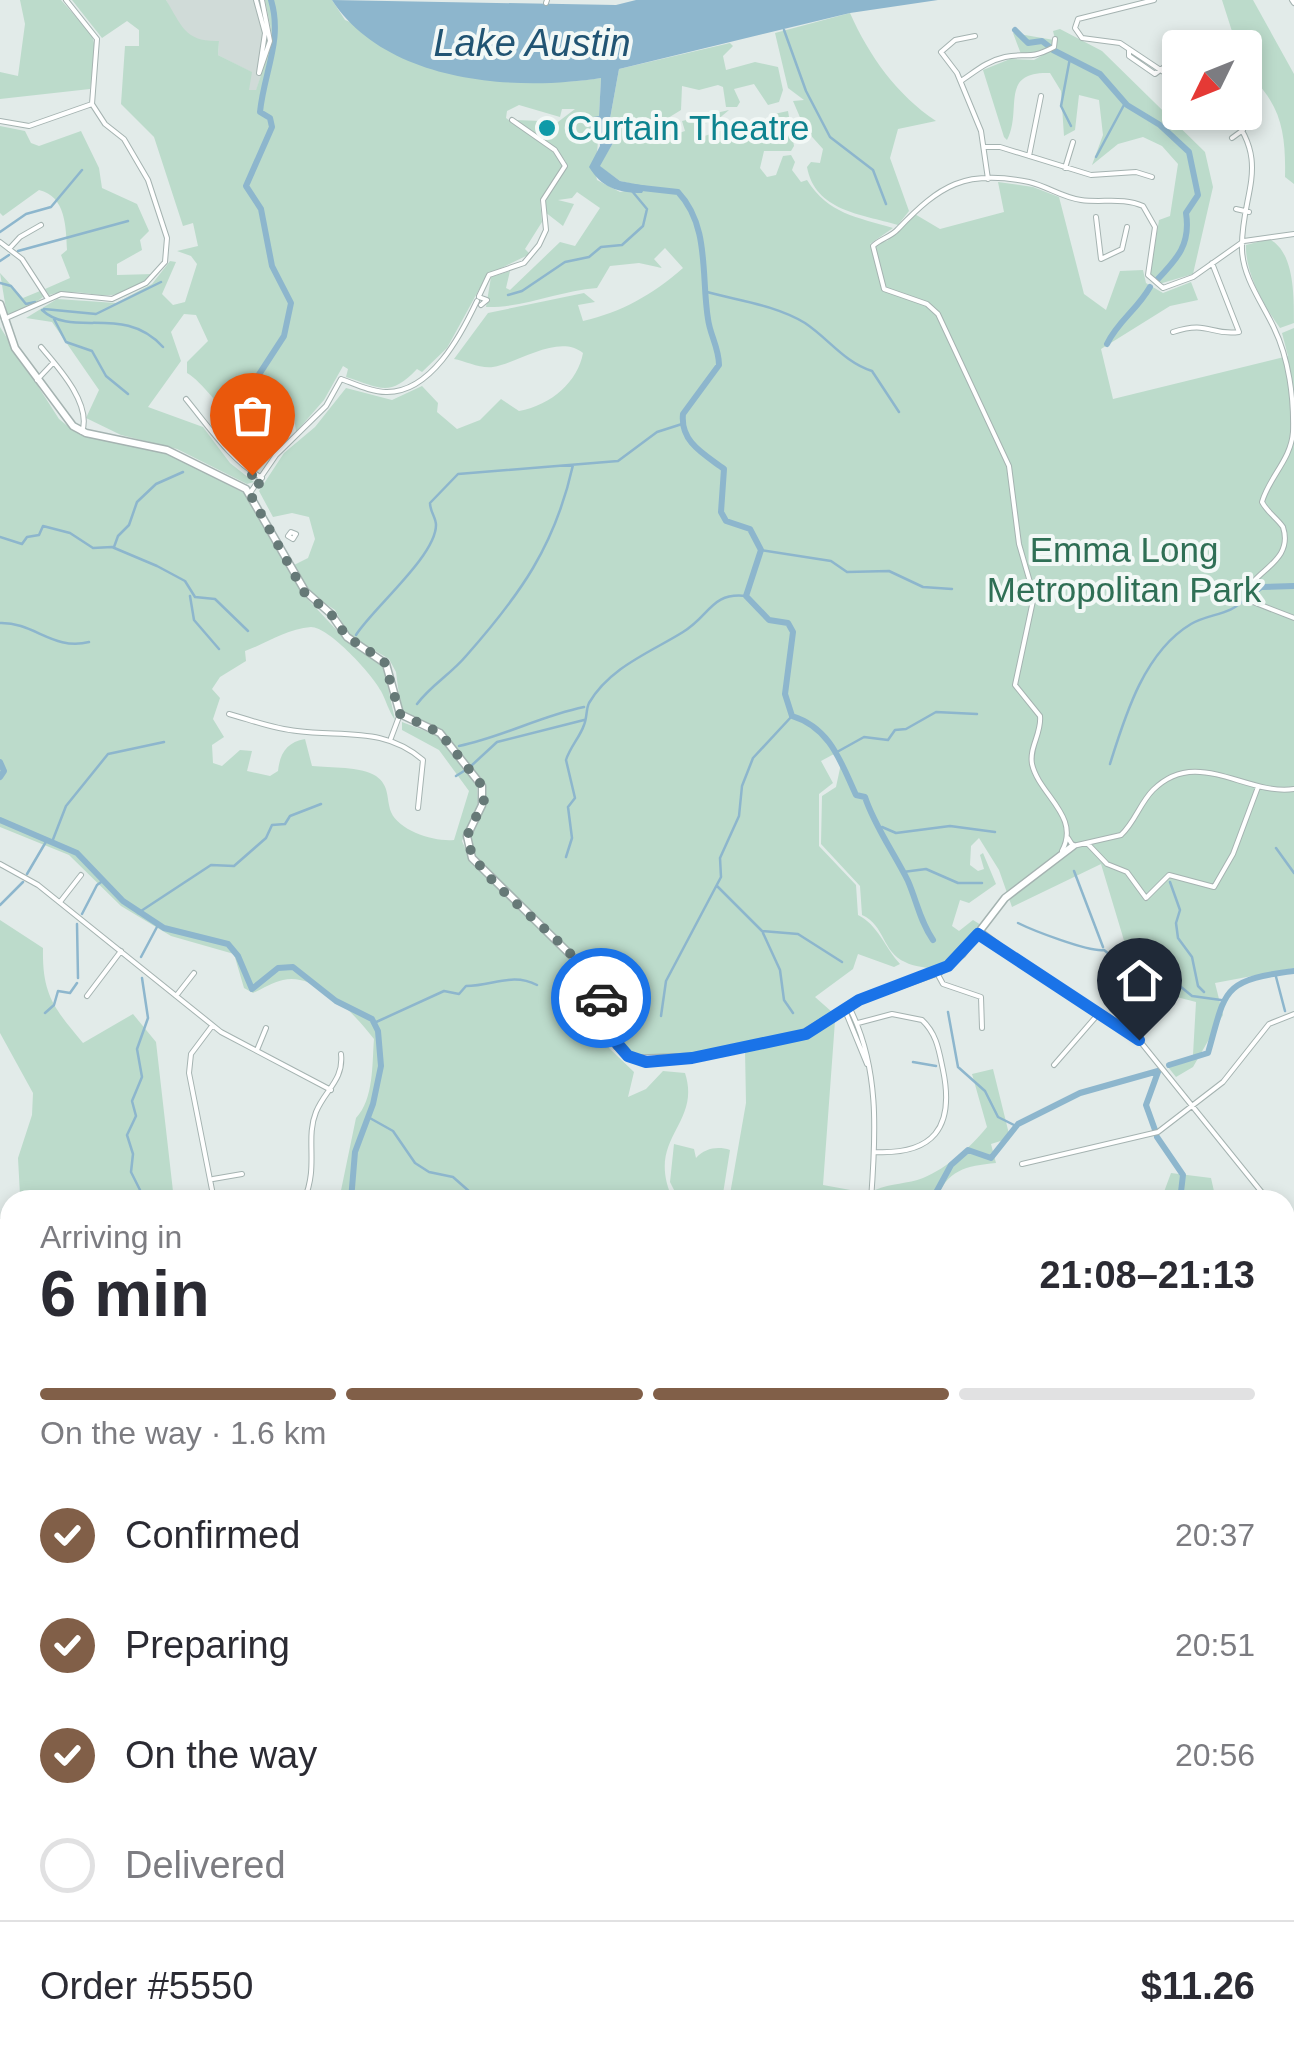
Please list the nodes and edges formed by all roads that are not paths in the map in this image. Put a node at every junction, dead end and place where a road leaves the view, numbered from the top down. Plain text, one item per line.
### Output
1 (66, 0) edge
2 (259, 0) edge
3 (1154, 0) edge
4 (974, 36) dead end
5 (1056, 39) dead end
6 (1162, 70) edge
7 (961, 81) junction
8 (1040, 96) dead end
9 (92, 104) junction
10 (512, 120) dead end
11 (0, 121) edge
12 (1243, 130) joint
13 (1232, 138) dead end
14 (1074, 142) dead end
15 (985, 148) junction
16 (1029, 156) junction
17 (1065, 168) junction
18 (1096, 176) junction
19 (1152, 177) dead end
20 (988, 179) junction
21 (1096, 201) junction
22 (1236, 209) dead end
23 (1249, 212) junction
24 (42, 225) dead end
25 (1127, 227) dead end
26 (1294, 234) edge
27 (1244, 241) junction
28 (0, 242) edge
29 (10, 249) junction
30 (1210, 264) junction
31 (48, 299) junction
32 (0, 304) edge
33 (4, 320) junction
34 (1173, 332) dead end
35 (40, 347) dead end
36 (53, 363) junction
37 (37, 380) junction
38 (186, 399) dead end
39 (82, 432) junction
40 (263, 479) junction
41 (250, 494) junction
42 (288, 537) dead end
43 (279, 544) junction
44 (1294, 618) edge
45 (229, 714) dead end
46 (400, 714) junction
47 (390, 739) junction
48 (1258, 787) junction
49 (1294, 789) edge
50 (418, 808) dead end
51 (1068, 838) junction
52 (1086, 843) junction
53 (1073, 846) junction
54 (1062, 851) junction
55 (0, 864) edge
56 (81, 874) dead end
57 (60, 902) junction
58 (979, 932) junction
59 (121, 951) junction
60 (194, 972) dead end
61 (937, 973) junction
62 (87, 996) dead end
63 (176, 996) junction
64 (846, 1006) junction
65 (1100, 1012) junction
66 (976, 1014) dead end
67 (984, 1014) junction
68 (1294, 1014) edge
69 (858, 1023) junction
70 (212, 1026) junction
71 (266, 1028) dead end
72 (982, 1028) dead end
73 (257, 1050) junction
74 (340, 1054) dead end
75 (1054, 1065) dead end
76 (870, 1073) junction
77 (331, 1090) junction
78 (1194, 1106) junction
79 (874, 1152) junction
80 (1022, 1164) dead end
81 (242, 1174) dead end
82 (212, 1179) junction
83 (213, 1190) edge
84 (307, 1190) edge
85 (872, 1190) edge
86 (1260, 1190) edge

1 - 9 street
2 - 2 street
3 - 6 street
4 - 7 street
5 - 7 street
7 - 15 street
8 - 16 street
9 - 11 street
9 - 31 street
10 - 40 street
12 - 13 street
12 - 23 street
14 - 17 street
15 - 16 street
15 - 20 street
16 - 17 street
17 - 18 street
18 - 19 street
18 - 21 street
20 - 21 street
20 - 51 street
21 - 25 street
21 - 30 street
22 - 23 street
23 - 27 street
24 - 29 street
26 - 27 street
27 - 30 street
27 - 44 street
28 - 29 street
29 - 31 street
30 - 34 street
31 - 33 street
32 - 33 street
33 - 37 street
35 - 36 street
36 - 37 street
36 - 39 street
37 - 39 street
38 - 40 street
39 - 41 street
40 - 41 street
41 - 43 street
42 - 43 street
43 - 46 street
45 - 47 street
46 - 47 street
46 - 64 street
47 - 50 street
48 - 49 street
48 - 52 street
48 - 52 street
51 - 53 street
51 - 54 street
52 - 53 street
53 - 54 street
54 - 58 street
55 - 57 street
56 - 57 street
57 - 59 street
58 - 61 street
58 - 65 street
59 - 62 street
59 - 63 street
60 - 63 street
61 - 64 street
61 - 67 street
63 - 70 street
64 - 69 street
64 - 76 street
65 - 75 street
65 - 78 street
66 - 67 street
67 - 72 street
68 - 78 street
69 - 76 street
69 - 79 street
70 - 73 street
70 - 82 street
71 - 73 street
73 - 77 street
74 - 77 street
76 - 79 street
77 - 84 street
78 - 80 street
78 - 86 street
79 - 85 street
81 - 82 street
82 - 83 street

